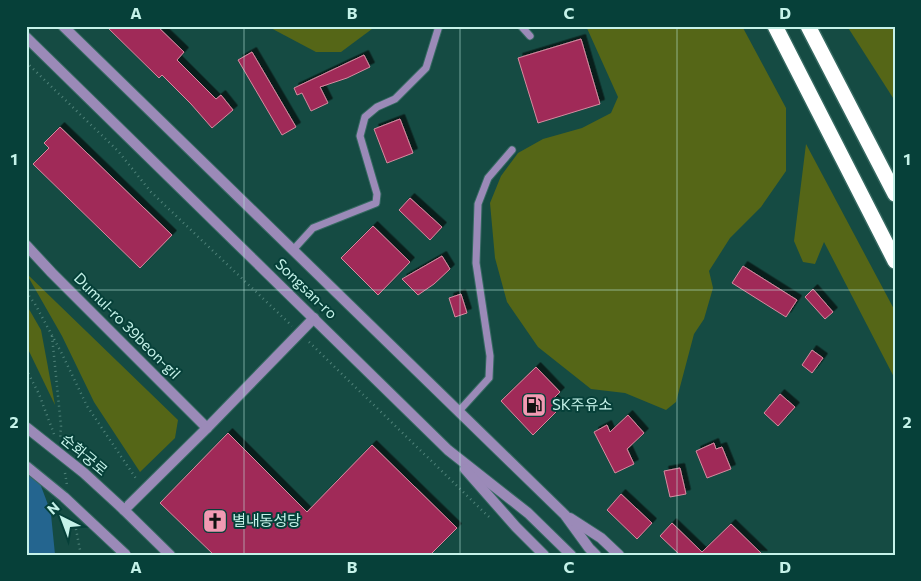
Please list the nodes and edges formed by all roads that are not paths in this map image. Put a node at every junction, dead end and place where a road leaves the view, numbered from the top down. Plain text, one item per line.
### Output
1 (63, 26) edge
2 (439, 26) edge
3 (521, 26) edge
4 (775, 26) edge
5 (808, 26) edge
6 (530, 36) dead end
7 (26, 37) edge
8 (512, 150) dead end
9 (895, 194) edge
10 (26, 244) edge
11 (292, 250) junction
12 (895, 261) edge
13 (314, 318) junction
14 (459, 411) junction
15 (26, 428) edge
16 (207, 428) junction
17 (448, 450) junction
18 (26, 466) edge
19 (122, 509) junction
20 (565, 515) junction
21 (126, 555) edge
22 (170, 555) edge
23 (544, 555) edge
24 (571, 555) edge
25 (596, 555) edge
26 (619, 555) edge

1 - 11 street, Songsan-ro
2 - 11 lane
3 - 6 lane
4 - 12 highway
5 - 9 highway
7 - 13 street, Songsan-ro
8 - 14 lane
10 - 16 street, Dumul-ro 39beon-gil
11 - 14 street, Songsan-ro
13 - 16 street
13 - 17 street, Songsan-ro
14 - 20 street, Songsan-ro
15 - 19 street, 순화궁로, bridge
16 - 19 street
17 - 23 street
17 - 24 street, Songsan-ro
18 - 21 street, bridge
19 - 22 street, 순화궁로
20 - 25 street, Songsan-ro
20 - 26 street

